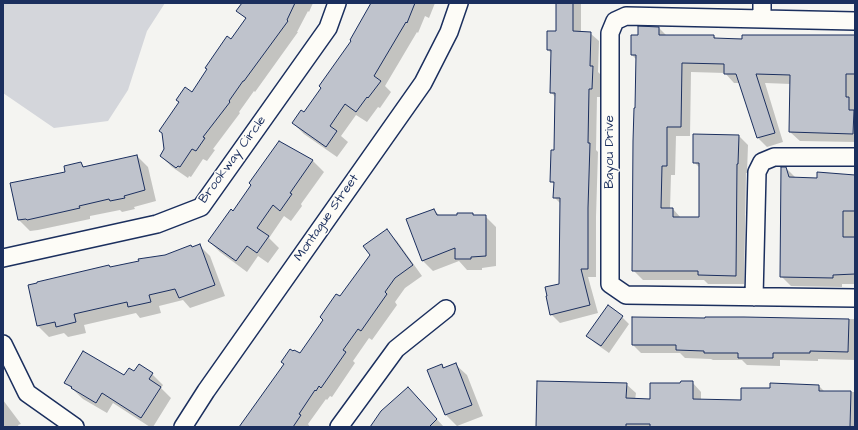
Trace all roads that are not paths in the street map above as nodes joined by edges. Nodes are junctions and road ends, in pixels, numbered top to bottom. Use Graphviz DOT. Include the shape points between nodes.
graph roads {
  1 [pos="338,3"];
  2 [pos="459,3"];
  3 [pos="762,11"];
  4 [pos="855,22"];
  5 [pos="855,157"];
  6 [pos="3,258"];
  7 [pos="754,297"];
  8 [pos="855,298"];
  9 [pos="446,309"];
  10 [pos="3,344"];
  11 [pos="75,427"];
  12 [pos="183,427"];
  13 [pos="339,427"];
  1 -- 6 [label="street, Brookway Circle" via="328,28 201,207 157,224"];
  2 -- 12 [label="street, Montague Street" via="449,32 423,83"];
  3 -- 4 [label="street, Bayou Drive"];
  3 -- 7 [label="street, Bayou Drive" via="626,16 615,21 610,33 610,284 626,296"];
  5 -- 7 [label="street" via="774,157 762,162 757,172"];
  7 -- 8 [label="street, Bayou Drive"];
  9 -- 13 [label="street" via="396,349"];
  10 -- 11 [label="street" via="27,393"];
}
